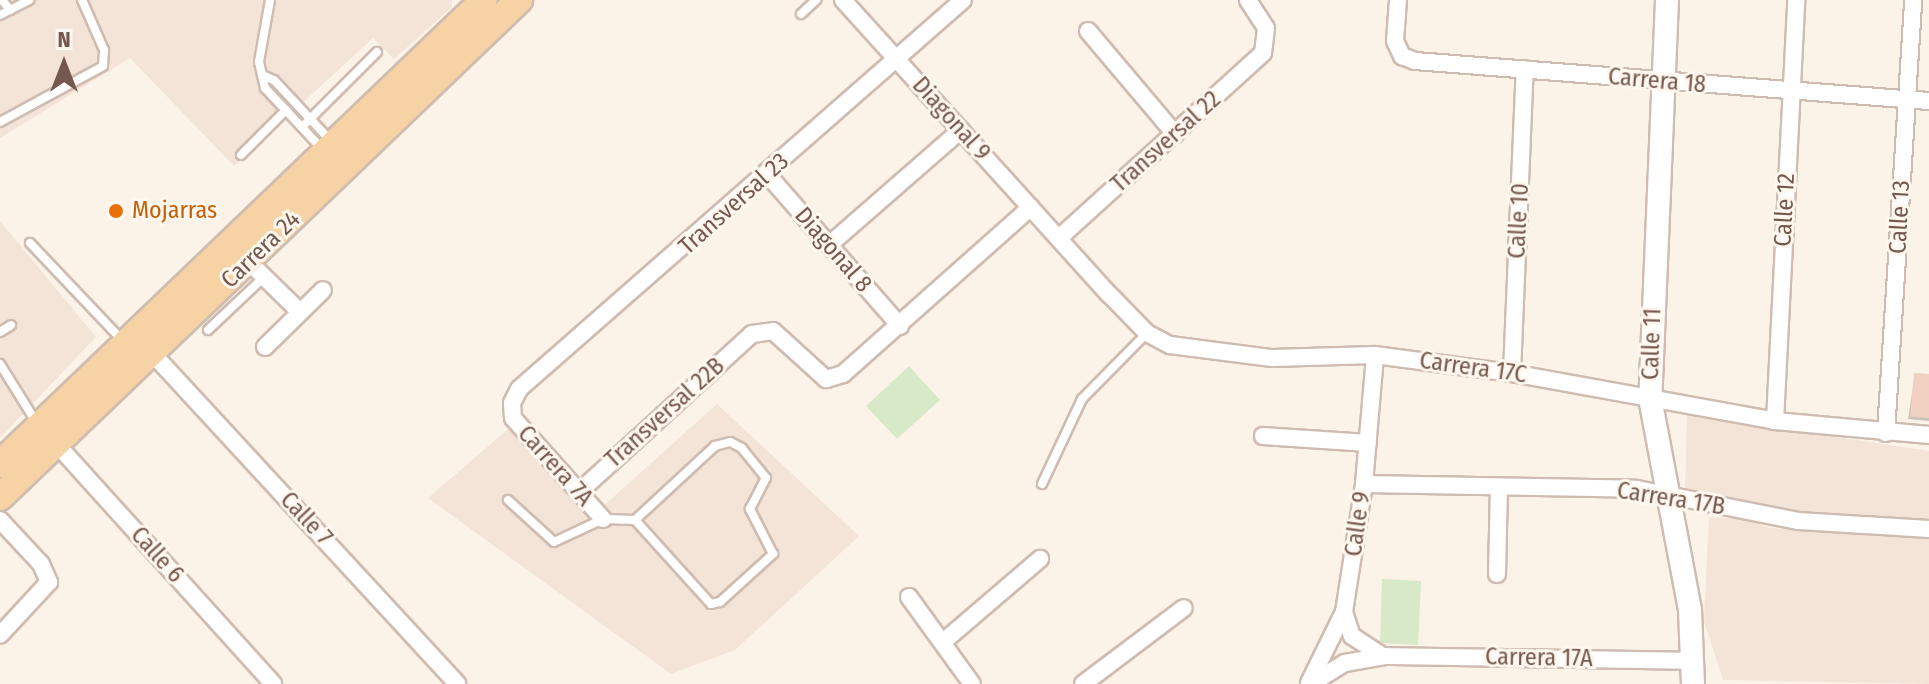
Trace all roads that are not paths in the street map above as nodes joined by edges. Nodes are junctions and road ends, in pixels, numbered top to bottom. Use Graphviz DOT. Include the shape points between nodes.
graph roads {
  1 [pos="2,0"];
  2 [pos="29,0"];
  3 [pos="82,0"];
  4 [pos="270,0"];
  5 [pos="484,0"];
  6 [pos="519,0"];
  7 [pos="816,0"];
  8 [pos="843,0"];
  9 [pos="963,0"];
  10 [pos="1248,0"];
  11 [pos="1398,0"];
  12 [pos="1667,0"];
  13 [pos="1796,0"];
  14 [pos="1913,0"];
  15 [pos="10,10"];
  16 [pos="801,14"];
  17 [pos="0,15"];
  18 [pos="1088,31"];
  19 [pos="377,52"];
  20 [pos="899,61"];
  21 [pos="1525,69"];
  22 [pos="262,75"];
  23 [pos="1663,82"];
  24 [pos="1791,91"];
  25 [pos="1907,99"];
  26 [pos="1929,101"];
  27 [pos="286,110"];
  28 [pos="310,119"];
  29 [pos="0,122"];
  30 [pos="302,127"];
  31 [pos="961,130"];
  32 [pos="1175,134"];
  33 [pos="329,148"];
  34 [pos="241,155"];
  35 [pos="767,174"];
  36 [pos="1031,207"];
  37 [pos="1059,238"];
  38 [pos="30,243"];
  39 [pos="829,245"];
  40 [pos="256,269"];
  41 [pos="323,290"];
  42 [pos="300,312"];
  43 [pos="11,325"];
  44 [pos="900,326"];
  45 [pos="208,330"];
  46 [pos="0,332"];
  47 [pos="1147,333"];
  48 [pos="126,343"];
  49 [pos="265,347"];
  50 [pos="153,354"];
  51 [pos="1375,355"];
  52 [pos="0,364"];
  53 [pos="1512,373"];
  54 [pos="1650,398"];
  55 [pos="511,410"];
  56 [pos="1775,421"];
  57 [pos="1886,433"];
  58 [pos="48,435"];
  59 [pos="1929,435"];
  60 [pos="1263,436"];
  61 [pos="1368,443"];
  62 [pos="0,464"];
  63 [pos="1042,484"];
  64 [pos="1364,484"];
  65 [pos="1499,488"];
  66 [pos="579,492"];
  67 [pos="1669,495"];
  68 [pos="0,497"];
  69 [pos="508,500"];
  70 [pos="603,519"];
  71 [pos="0,520"];
  72 [pos="635,520"];
  73 [pos="1929,529"];
  74 [pos="1040,559"];
  75 [pos="1497,574"];
  76 [pos="909,597"];
  77 [pos="1184,608"];
  78 [pos="1344,612"];
  79 [pos="0,635"];
  80 [pos="943,642"];
  81 [pos="1384,656"];
  82 [pos="1694,661"];
  83 [pos="273,684"];
  84 [pos="458,684"];
  85 [pos="972,684"];
  86 [pos="1083,684"];
  87 [pos="1310,684"];
  88 [pos="1693,684"];
  1 -- 15 [label="lane"];
  2 -- 15 [label="lane"];
  3 -- 29 [label="lane" via="104,50 103,66"];
  4 -- 22 [label="lane" via="259,62"];
  5 -- 33 [label="main road, Carrera 24"];
  6 -- 40 [label="main road, Carrera 24"];
  7 -- 16 [label="lane"];
  8 -- 20 [label="street, Diagonal 9"];
  9 -- 20 [label="street, Transversal 23"];
  10 -- 32 [label="street, Transversal 22" via="1260,13 1266,41 1253,65"];
  11 -- 21 [label="street, Carrera 18" via="1395,41 1402,56"];
  12 -- 23 [label="street, Calle 11"];
  13 -- 24 [label="street, Calle 12"];
  14 -- 25 [label="street, Calle 13"];
  15 -- 17 [label="lane"];
  18 -- 32 [label="street"];
  19 -- 28 [label="lane"];
  20 -- 31 [label="street, Diagonal 9"];
  20 -- 35 [label="street, Transversal 23"];
  21 -- 23 [label="street, Carrera 18"];
  21 -- 53 [label="street, Calle 10"];
  22 -- 27 [label="lane" via="265,88"];
  22 -- 28 [label="lane" via="274,80"];
  23 -- 24 [label="street, Carrera 18"];
  23 -- 54 [label="street, Calle 11"];
  24 -- 25 [label="street, Carrera 18"];
  24 -- 56 [label="street, Calle 12"];
  25 -- 26 [label="street, Carrera 18"];
  25 -- 57 [label="street, Calle 13"];
  27 -- 30 [label="lane"];
  27 -- 34 [label="lane"];
  28 -- 30 [label="lane"];
  28 -- 33 [label="lane"];
  30 -- 33 [label="lane"];
  31 -- 36 [label="street, Diagonal 9"];
  31 -- 39 [label="street"];
  32 -- 37 [label="street, Transversal 22"];
  33 -- 48 [label="main road, Carrera 24"];
  35 -- 39 [label="street, Diagonal 8"];
  35 -- 55 [label="street, Transversal 23" via="519,389"];
  36 -- 37 [label="street, Diagonal 9"];
  36 -- 44 [label="street"];
  37 -- 47 [label="street, Carrera 17C"];
  38 -- 48 [label="lane"];
  39 -- 44 [label="street, Diagonal 8"];
  40 -- 42 [label="street"];
  40 -- 45 [label="lane"];
  40 -- 50 [label="main road, Carrera 24"];
  41 -- 42 [label="street"];
  42 -- 49 [label="street"];
  43 -- 46 [label="lane"];
  44 -- 66 [label="street, Transversal 22B" via="843,374 826,379 811,371 773,331 752,334"];
  47 -- 51 [label="street, Carrera 17C" via="1200,353 1272,358"];
  47 -- 63 [label="lane" via="1082,399"];
  48 -- 58 [label="main road, Carrera 24"];
  50 -- 58 [label="main road, Carrera 24"];
  50 -- 84 [label="street, Calle 7"];
  51 -- 53 [label="street, Carrera 17C"];
  51 -- 61 [label="street, Calle 9"];
  52 -- 58 [label="lane"];
  53 -- 54 [label="street, Carrera 17C"];
  54 -- 56 [label="street, Carrera 17C"];
  54 -- 67 [label="street, Calle 11"];
  55 -- 66 [label="street, Carrera 7A" via="519,428"];
  56 -- 57 [label="street, Carrera 17C"];
  57 -- 59 [label="street, Carrera 17C"];
  58 -- 62 [label="main road, Carrera 24"];
  58 -- 68 [label="main road, Carrera 24"];
  58 -- 83 [label="street, Calle 6"];
  60 -- 61 [label="street"];
  61 -- 64 [label="street, Calle 9"];
  64 -- 65 [label="street, Carrera 17B"];
  64 -- 78 [label="street, Calle 9"];
  65 -- 67 [label="street, Carrera 17B" via="1637,489"];
  65 -- 75 [label="street"];
  66 -- 70 [label="street, Carrera 7A"];
  67 -- 73 [label="street, Carrera 17B" via="1799,521"];
  67 -- 82 [label="street, Calle 11"];
  69 -- 70 [label="lane" via="554,542"];
  70 -- 72 [label="lane"];
  71 -- 79 [label="street" via="41,564 49,582"];
  72 -- 72 [label="lane" via="715,446 730,442 765,475 766,486 751,514 773,554 720,602 711,604"];
  74 -- 80 [label="street"];
  76 -- 80 [label="street"];
  77 -- 86 [label="street"];
  78 -- 81 [label="street" via="1352,636"];
  78 -- 87 [label="street, Calle 9"];
  80 -- 85 [label="street"];
  81 -- 82 [label="street, Carrera 17A"];
  81 -- 87 [label="street, Carrera 17A" via="1345,663"];
  82 -- 88 [label="street, Calle 11"];
}
